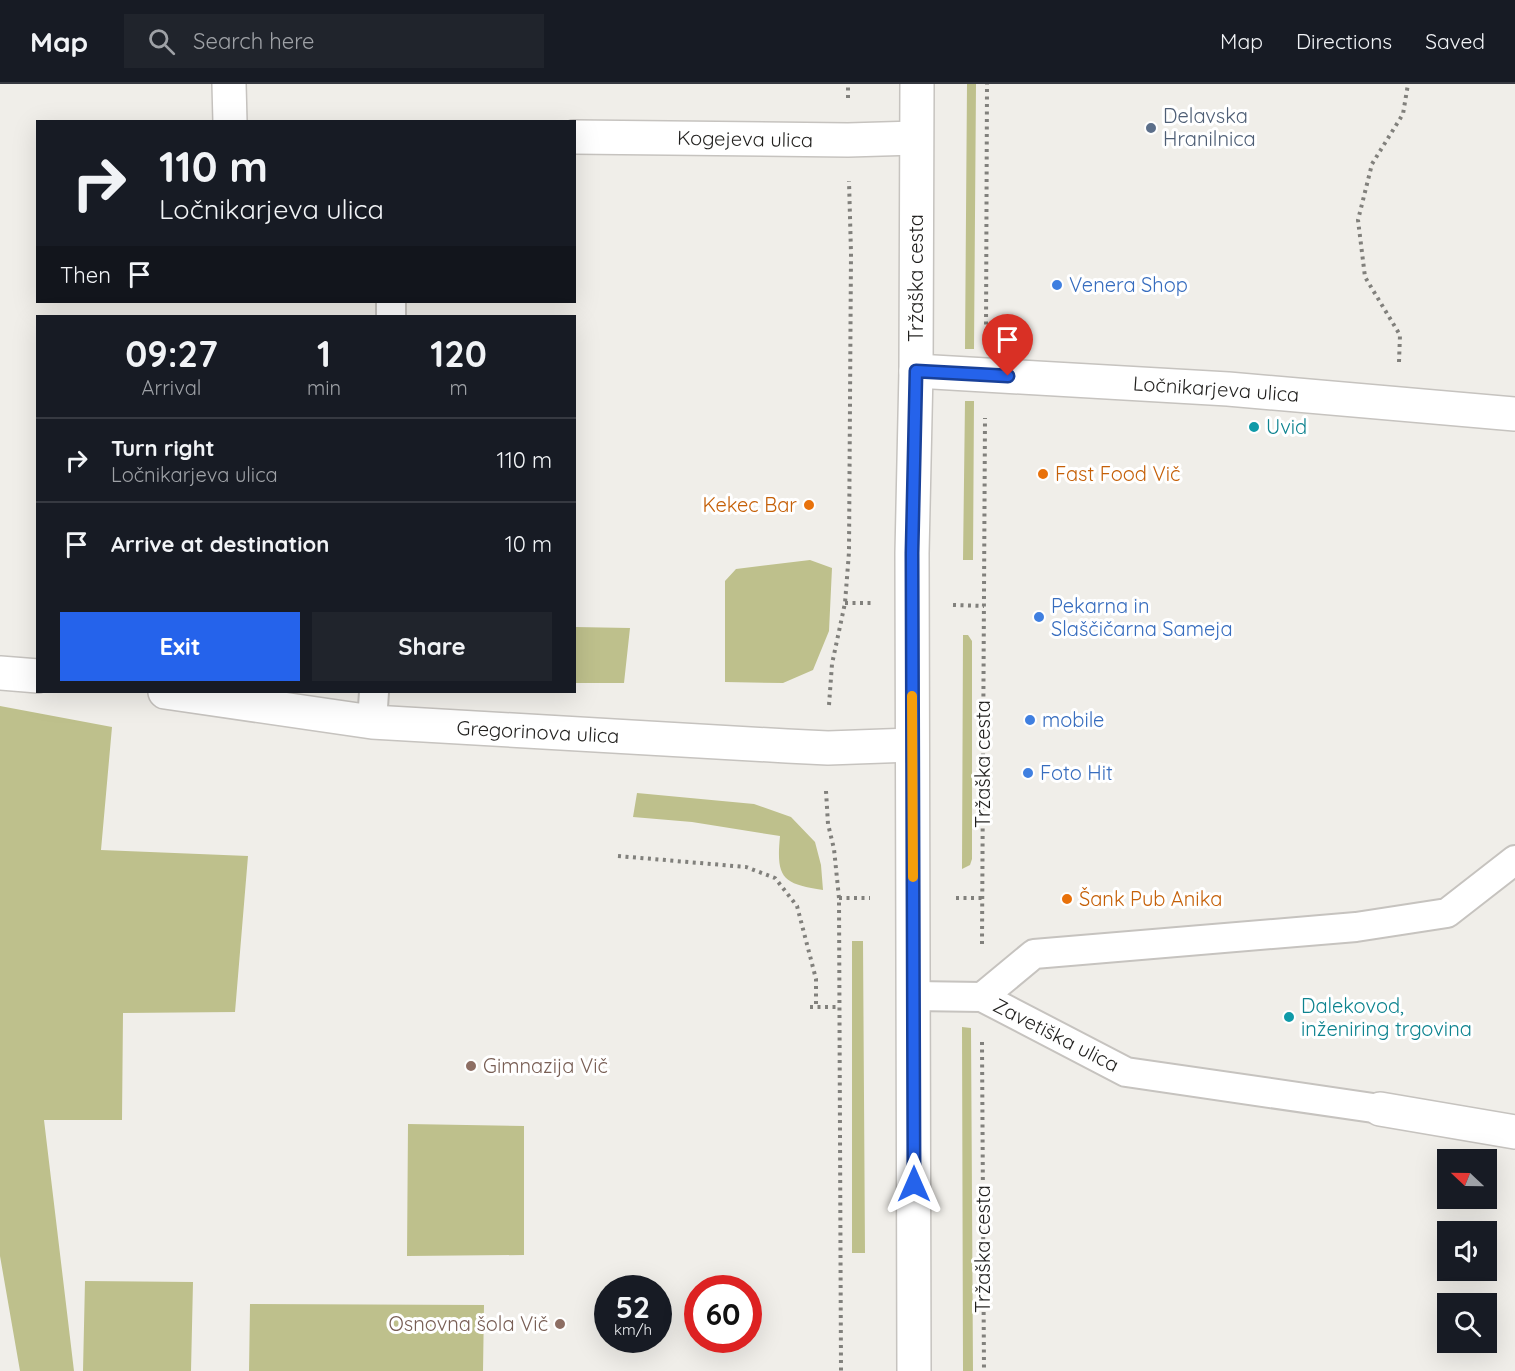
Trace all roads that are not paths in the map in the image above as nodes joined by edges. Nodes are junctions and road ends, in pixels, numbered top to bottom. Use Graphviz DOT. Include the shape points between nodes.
graph roads {
  1 [pos="230,84"];
  2 [pos="916,84"];
  3 [pos="230,120"];
  4 [pos="576,137"];
  5 [pos="916,138"];
  6 [pos="916,371"];
  7 [pos="1515,414"];
  8 [pos="0,673"];
  9 [pos="36,676"];
  10 [pos="179,693"];
  11 [pos="373,707"];
  12 [pos="912,745"];
  13 [pos="1515,860"];
  14 [pos="914,996"];
  15 [pos="982,997"];
  16 [pos="1380,1109"];
  17 [pos="1515,1132"];
  18 [pos="914,1371"];
  1 -- 3 [label="street"];
  2 -- 5 [label="street, Tržaška cesta"];
  4 -- 5 [label="street, Kogejeva ulica"];
  5 -- 6 [label="street, Tržaška cesta"];
  6 -- 7 [label="street, Ločnikarjeva ulica" via="1228,389"];
  6 -- 12 [label="street, Tržaška cesta"];
  8 -- 9 [label="street"];
  10 -- 11 [label="street, Gregorinova ulica"];
  11 -- 12 [label="street, Gregorinova ulica" via="808,747"];
  12 -- 14 [label="street, Tržaška cesta"];
  13 -- 15 [label="lane, Zavetiška ulica" via="1447,913 1356,927 1034,954"];
  14 -- 15 [label="lane"];
  14 -- 18 [label="street, Tržaška cesta"];
  15 -- 16 [label="lane, Zavetiška ulica" via="1126,1072"];
  16 -- 17 [label="street, Zavetiška ulica"];
}
